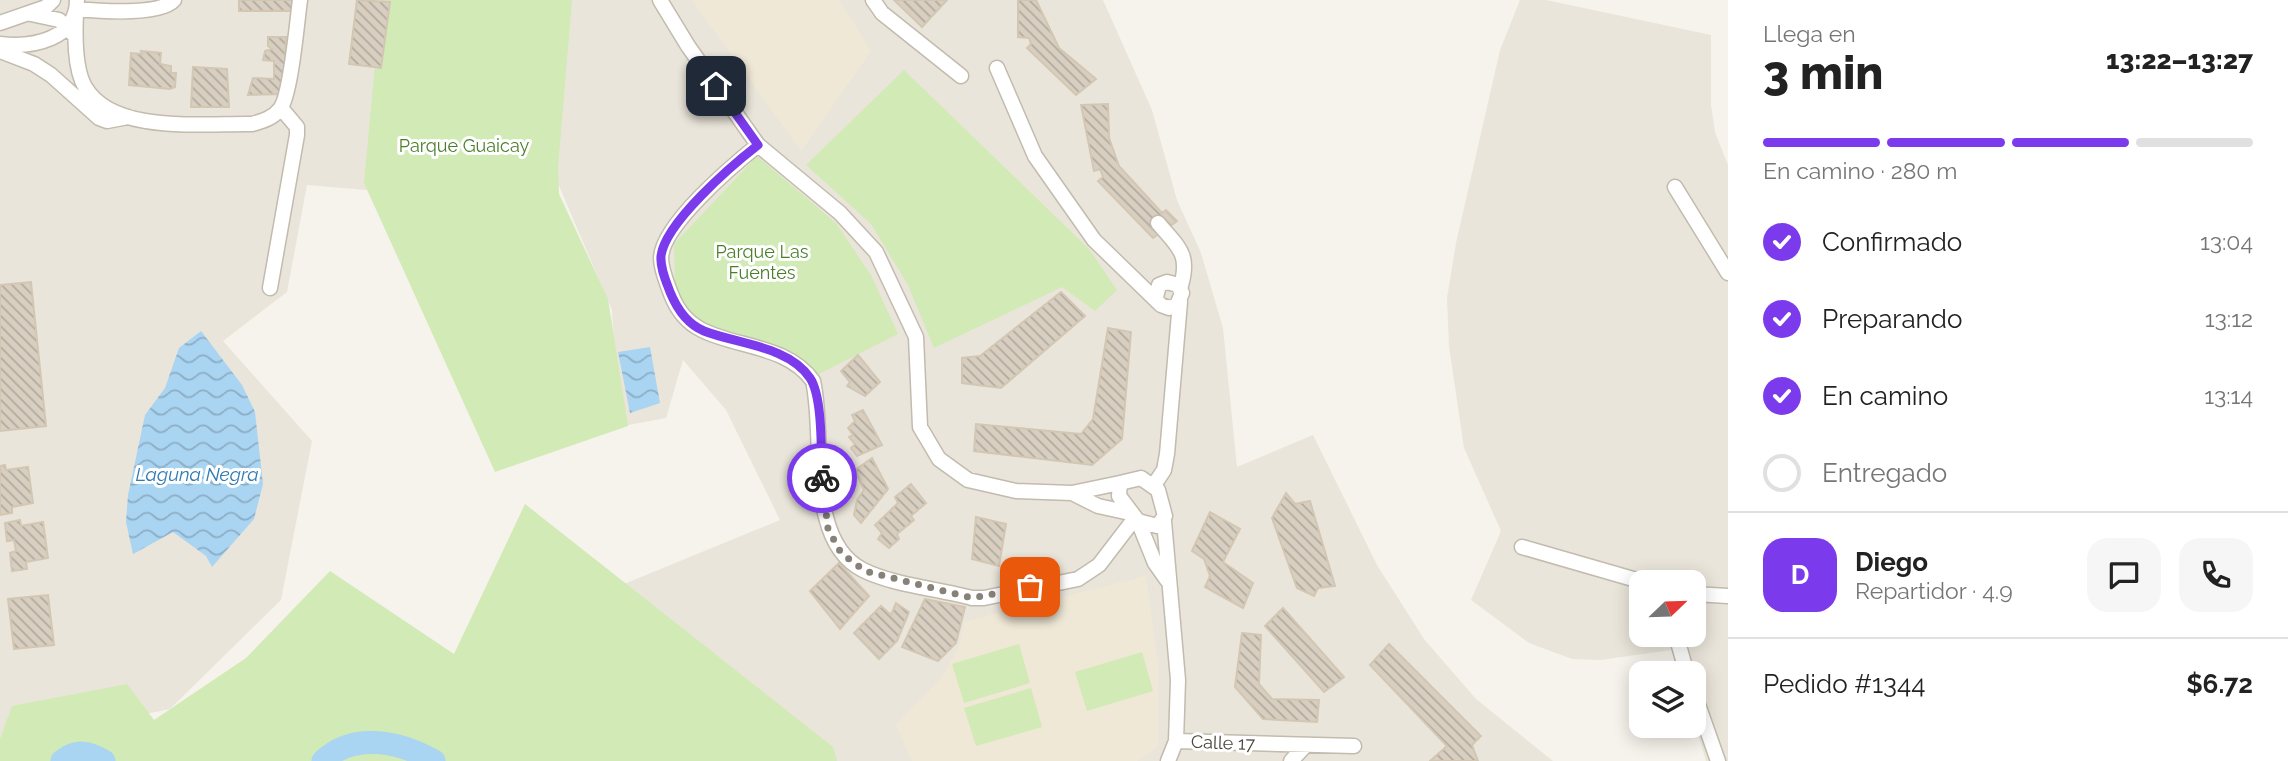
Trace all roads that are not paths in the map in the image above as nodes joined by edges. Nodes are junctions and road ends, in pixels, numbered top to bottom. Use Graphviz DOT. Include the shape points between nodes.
graph roads {
  1 [pos="53,0"];
  2 [pos="174,0"];
  3 [pos="300,0"];
  4 [pos="660,0"];
  5 [pos="873,0"];
  6 [pos="77,7"];
  7 [pos="30,14"];
  8 [pos="0,23"];
  9 [pos="73,34"];
  10 [pos="0,44"];
  11 [pos="0,51"];
  12 [pos="997,68"];
  13 [pos="961,76"];
  14 [pos="281,108"];
  15 [pos="128,117"];
  16 [pos="758,145"];
  17 [pos="1675,187"];
  18 [pos="1158,223"];
  19 [pos="1178,247"];
  20 [pos="1728,273"];
  21 [pos="1167,282"];
  22 [pos="270,288"];
  23 [pos="1180,295"];
  24 [pos="1158,301"];
  25 [pos="1176,342"];
  26 [pos="1120,483"];
  27 [pos="1154,485"];
  28 [pos="1072,493"];
  29 [pos="1134,518"];
  30 [pos="1164,521"];
  31 [pos="1522,547"];
  32 [pos="1629,578"];
  33 [pos="1167,580"];
  34 [pos="1706,595"];
  35 [pos="1728,596"];
  36 [pos="1706,727"];
  37 [pos="1176,741"];
  38 [pos="1306,745"];
  39 [pos="1354,746"];
  40 [pos="1168,761"];
  41 [pos="1291,761"];
  42 [pos="1718,761"];
  1 -- 7 [label="street"];
  2 -- 6 [label="street" via="165,7 145,10"];
  3 -- 14 [label="street"];
  4 -- 16 [label="street"];
  5 -- 13 [label="street"];
  6 -- 9 [label="street"];
  7 -- 8 [label="street"];
  7 -- 9 [label="street" via="51,17"];
  9 -- 10 [label="street"];
  9 -- 15 [label="street" via="86,89 98,103"];
  11 -- 15 [label="street" via="51,75 99,118"];
  12 -- 24 [label="street" via="1035,156 1094,240"];
  14 -- 15 [label="street" via="252,124 142,123"];
  14 -- 22 [label="street" via="297,127 297,135"];
  16 -- 28 [label="street" via="841,212 883,264 916,337 920,428 939,459 968,480 994,487"];
  16 -- 29 [label="street" via="667,236 661,257 664,274 685,318 714,335 773,352 813,381 825,515 841,553 865,571 984,598 1078,579 1099,565"];
  17 -- 20 [label="street"];
  18 -- 19 [label="street"];
  19 -- 21 [label="street" via="1178,264"];
  19 -- 23 [label="street" via="1186,262"];
  21 -- 23 [label="street"];
  21 -- 24 [label="street" via="1160,285"];
  23 -- 24 [label="street" via="1173,307"];
  23 -- 25 [label="street"];
  24 -- 25 [label="street"];
  25 -- 27 [label="street" via="1167,454"];
  26 -- 27 [label="street" via="1140,478"];
  26 -- 28 [label="street"];
  26 -- 29 [label="street" via="1119,496"];
  27 -- 30 [label="street" via="1162,497"];
  28 -- 29 [label="street"];
  29 -- 30 [label="street" via="1157,526"];
  29 -- 33 [label="street"];
  30 -- 33 [label="street"];
  31 -- 32 [label="street"];
  33 -- 37 [label="street" via="1178,680"];
  34 -- 35 [label="street"];
  36 -- 42 [label="street"];
  37 -- 38 [label="street, Calle 17"];
  37 -- 40 [label="street"];
  38 -- 39 [label="street, Calle 17"];
  38 -- 41 [label="street"];
}
